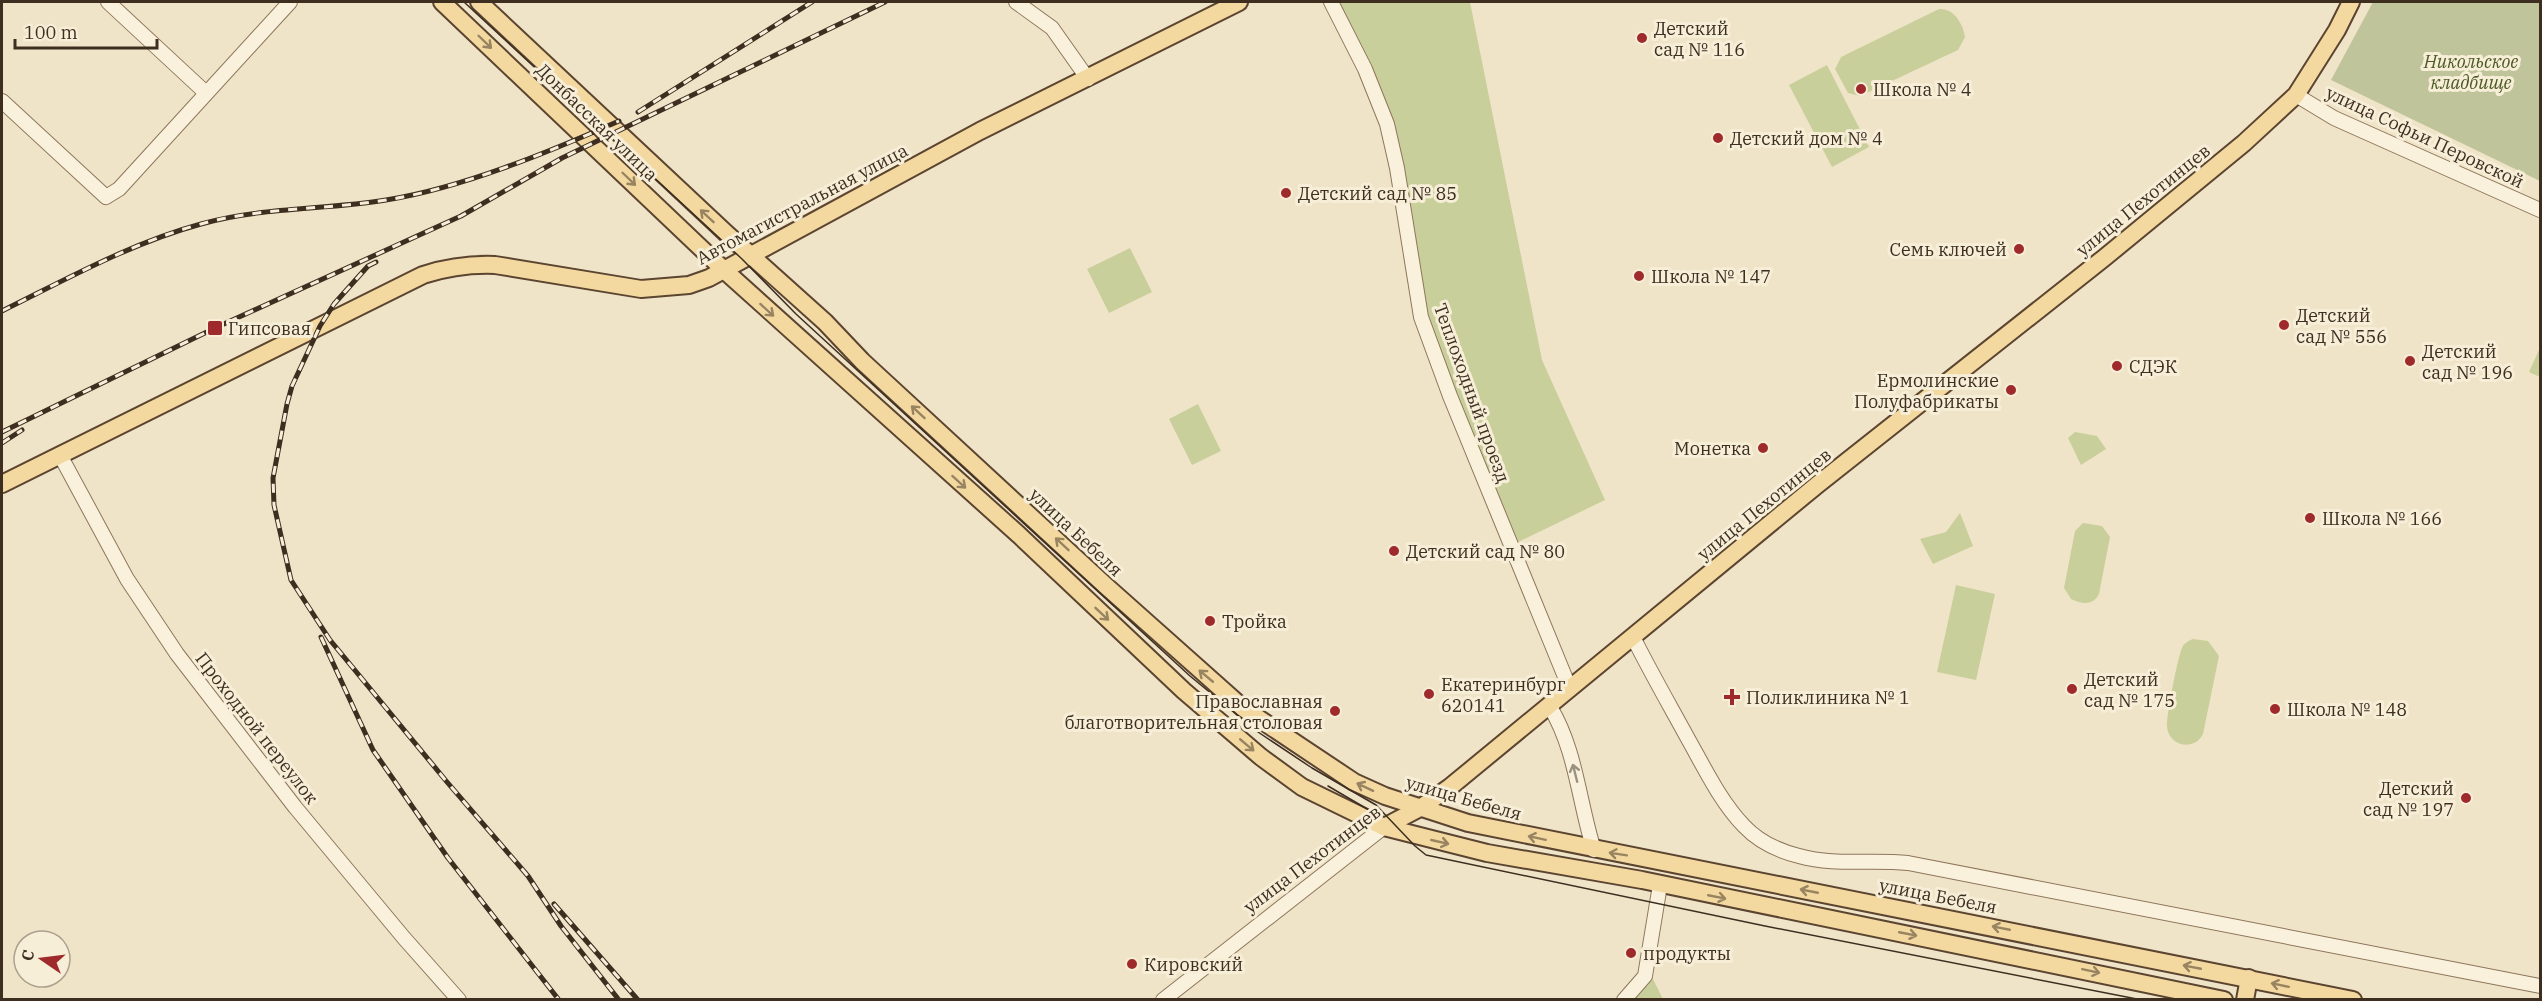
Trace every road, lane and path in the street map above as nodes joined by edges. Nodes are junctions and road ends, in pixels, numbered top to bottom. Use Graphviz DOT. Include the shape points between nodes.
graph roads {
  1 [pos="108,2"];
  2 [pos="291,2"];
  3 [pos="442,2"];
  4 [pos="479,2"];
  5 [pos="1016,2"];
  6 [pos="1239,2"];
  7 [pos="1331,2"];
  8 [pos="2351,2"];
  9 [pos="1088,79"];
  10 [pos="206,93"];
  11 [pos="2296,95"];
  12 [pos="2,101"];
  13 [pos="2541,210"];
  14 [pos="751,254"];
  15 [pos="724,270"];
  16 [pos="60,455"];
  17 [pos="2,484"];
  18 [pos="1633,637"];
  19 [pos="1570,689"];
  20 [pos="1550,706"];
  21 [pos="1420,808"];
  22 [pos="1384,827"];
  23 [pos="1594,850"];
  24 [pos="1660,885"];
  25 [pos="2249,978"];
  26 [pos="2541,986"];
  27 [pos="459,999"];
  28 [pos="1163,999"];
  29 [pos="1624,999"];
  30 [pos="2224,999"];
  31 [pos="2245,999"];
  32 [pos="2353,999"];
  1 -- 10 [label="street"];
  2 -- 10 [label="street"];
  3 -- 15 [label="main road, Донбасская улица, one-way"];
  14 -- 4 [label="main road, Донбасская улица, one-way"];
  5 -- 9 [label="street" via="1052,28"];
  6 -- 9 [label="main road, Автомагистральная улица"];
  7 -- 19 [label="street, Теплоходный проезд" via="1387,124 1421,317"];
  8 -- 11 [label="main road, улица Пехотинцев"];
  9 -- 14 [label="main road, Автомагистральная улица" via="980,131"];
  10 -- 12 [label="street" via="119,189 106,197"];
  11 -- 13 [label="street, улица Софьи Перовской" via="2334,118"];
  11 -- 18 [label="main road, улица Пехотинцев" via="2178,198 1823,480"];
  14 -- 15 [label="main road, Автомагистральная улица"];
  21 -- 14 [label="main road, улица Бебеля, one-way" via="1354,782 1235,701 1106,586"];
  15 -- 16 [label="main road, Автомагистральная улица" via="689,285 655,289 495,265 447,268 423,275"];
  15 -- 22 [label="main road, one-way" via="1261,757 1302,787"];
  16 -- 17 [label="main road, Автомагистральная улица"];
  16 -- 27 [label="street, Проходной переулок" via="128,579 177,654 295,807"];
  18 -- 19 [label="main road, улица Пехотинцев"];
  18 -- 26 [label="street" via="1730,810 1766,844 1799,857 1848,864 1880,860 1908,863"];
  19 -- 20 [label="main road, улица Пехотинцев"];
  20 -- 21 [label="main road, улица Пехотинцев"];
  23 -- 20 [label="street, one-way" via="1568,747"];
  21 -- 22 [label="main road, улица Пехотинцев"];
  23 -- 21 [label="main road, улица Бебеля, one-way" via="1468,823"];
  22 -- 24 [label="main road, one-way" via="1487,853"];
  22 -- 28 [label="street, улица Пехотинцев"];
  25 -- 23 [label="main road, улица Бебеля, one-way"];
  24 -- 29 [label="street" via="1645,976"];
  24 -- 30 [label="main road, one-way"];
  25 -- 31 [label="main road"];
  32 -- 25 [label="main road, улица Бебеля, one-way"];
}
